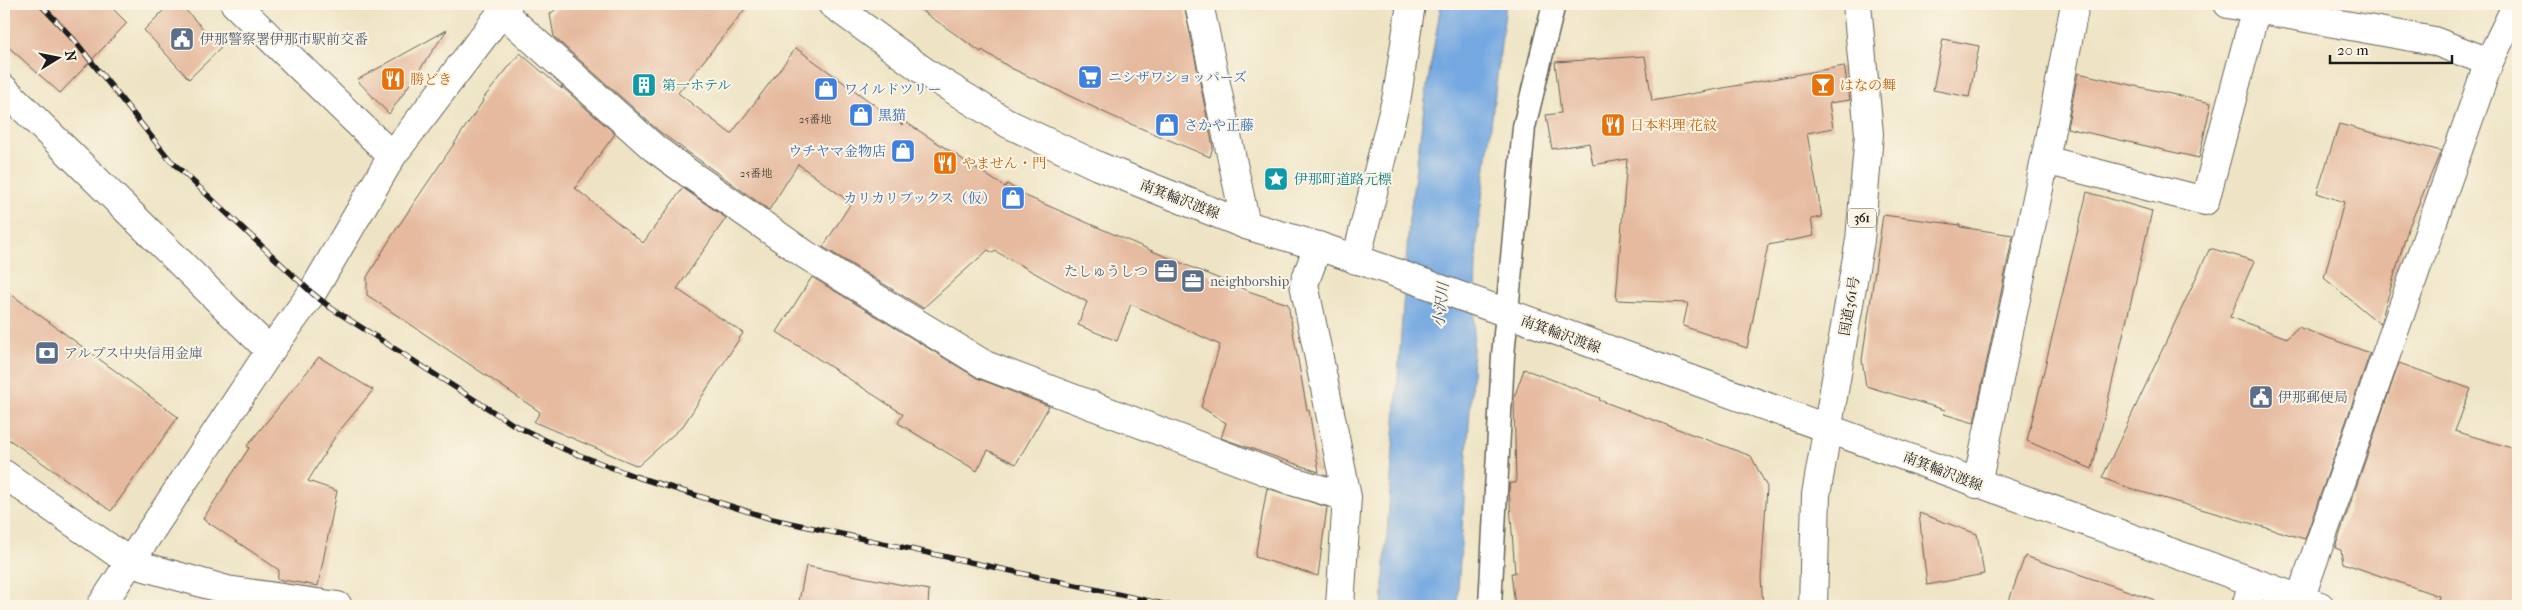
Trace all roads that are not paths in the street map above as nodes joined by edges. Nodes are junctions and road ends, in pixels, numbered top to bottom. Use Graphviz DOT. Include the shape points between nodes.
graph roads {
  1 [pos="235,4"];
  2 [pos="832,4"];
  3 [pos="1200,4"];
  4 [pos="1411,4"];
  5 [pos="1554,4"];
  6 [pos="1857,4"];
  7 [pos="2075,4"];
  8 [pos="2228,4"];
  9 [pos="2517,4"];
  10 [pos="2256,6"];
  11 [pos="504,7"];
  12 [pos="2489,62"];
  13 [pos="4,89"];
  14 [pos="392,156"];
  15 [pos="2045,160"];
  16 [pos="1246,225"];
  17 [pos="1318,246"];
  18 [pos="1356,260"];
  19 [pos="1498,311"];
  20 [pos="270,351"];
  21 [pos="1828,430"];
  22 [pos="4,474"];
  23 [pos="1978,484"];
  24 [pos="1347,497"];
  25 [pos="131,563"];
  26 [pos="2249,594"];
  27 [pos="2310,603"];
  28 [pos="101,606"];
  29 [pos="338,606"];
  30 [pos="1340,606"];
  31 [pos="1490,606"];
  32 [pos="1813,606"];
  1 -- 14 [label="main road"];
  2 -- 16 [label="main road, 南箕輪沢渡線" via="928,74 1009,124 1098,166"];
  3 -- 16 [label="main road"];
  4 -- 18 [label="main road" via="1397,96"];
  5 -- 19 [label="lane" via="1524,127"];
  6 -- 21 [label="main road, 国道361号 / 361" via="1869,134 1860,240"];
  7 -- 15 [label="main road"];
  8 -- 10 [label="main road"];
  9 -- 12 [label="main road"];
  10 -- 12 [label="main road" via="2434,41"];
  10 -- 15 [label="main road" via="2205,200"];
  11 -- 14 [label="main road"];
  11 -- 24 [label="main road" via="522,32 654,148 806,254 986,365 1292,481"];
  12 -- 27 [label="main road"];
  13 -- 20 [label="main road"];
  14 -- 20 [label="main road" via="312,293"];
  15 -- 23 [label="main road"];
  16 -- 17 [label="main road, 南箕輪沢渡線"];
  17 -- 18 [label="main road, 南箕輪沢渡線"];
  17 -- 24 [label="main road" via="1304,284"];
  18 -- 19 [label="main road, 南箕輪沢渡線"];
  19 -- 21 [label="main road, 南箕輪沢渡線"];
  19 -- 31 [label="lane"];
  20 -- 25 [label="main road"];
  21 -- 23 [label="main road, 南箕輪沢渡線"];
  21 -- 32 [label="main road, 国道361号 / 361" via="1816,495"];
  22 -- 25 [label="main road"];
  23 -- 26 [label="main road, 南箕輪沢渡線"];
  24 -- 30 [label="main road"];
  25 -- 28 [label="main road"];
  25 -- 29 [label="main road" via="227,590"];
  26 -- 27 [label="main road, 南箕輪沢渡線"];
}
